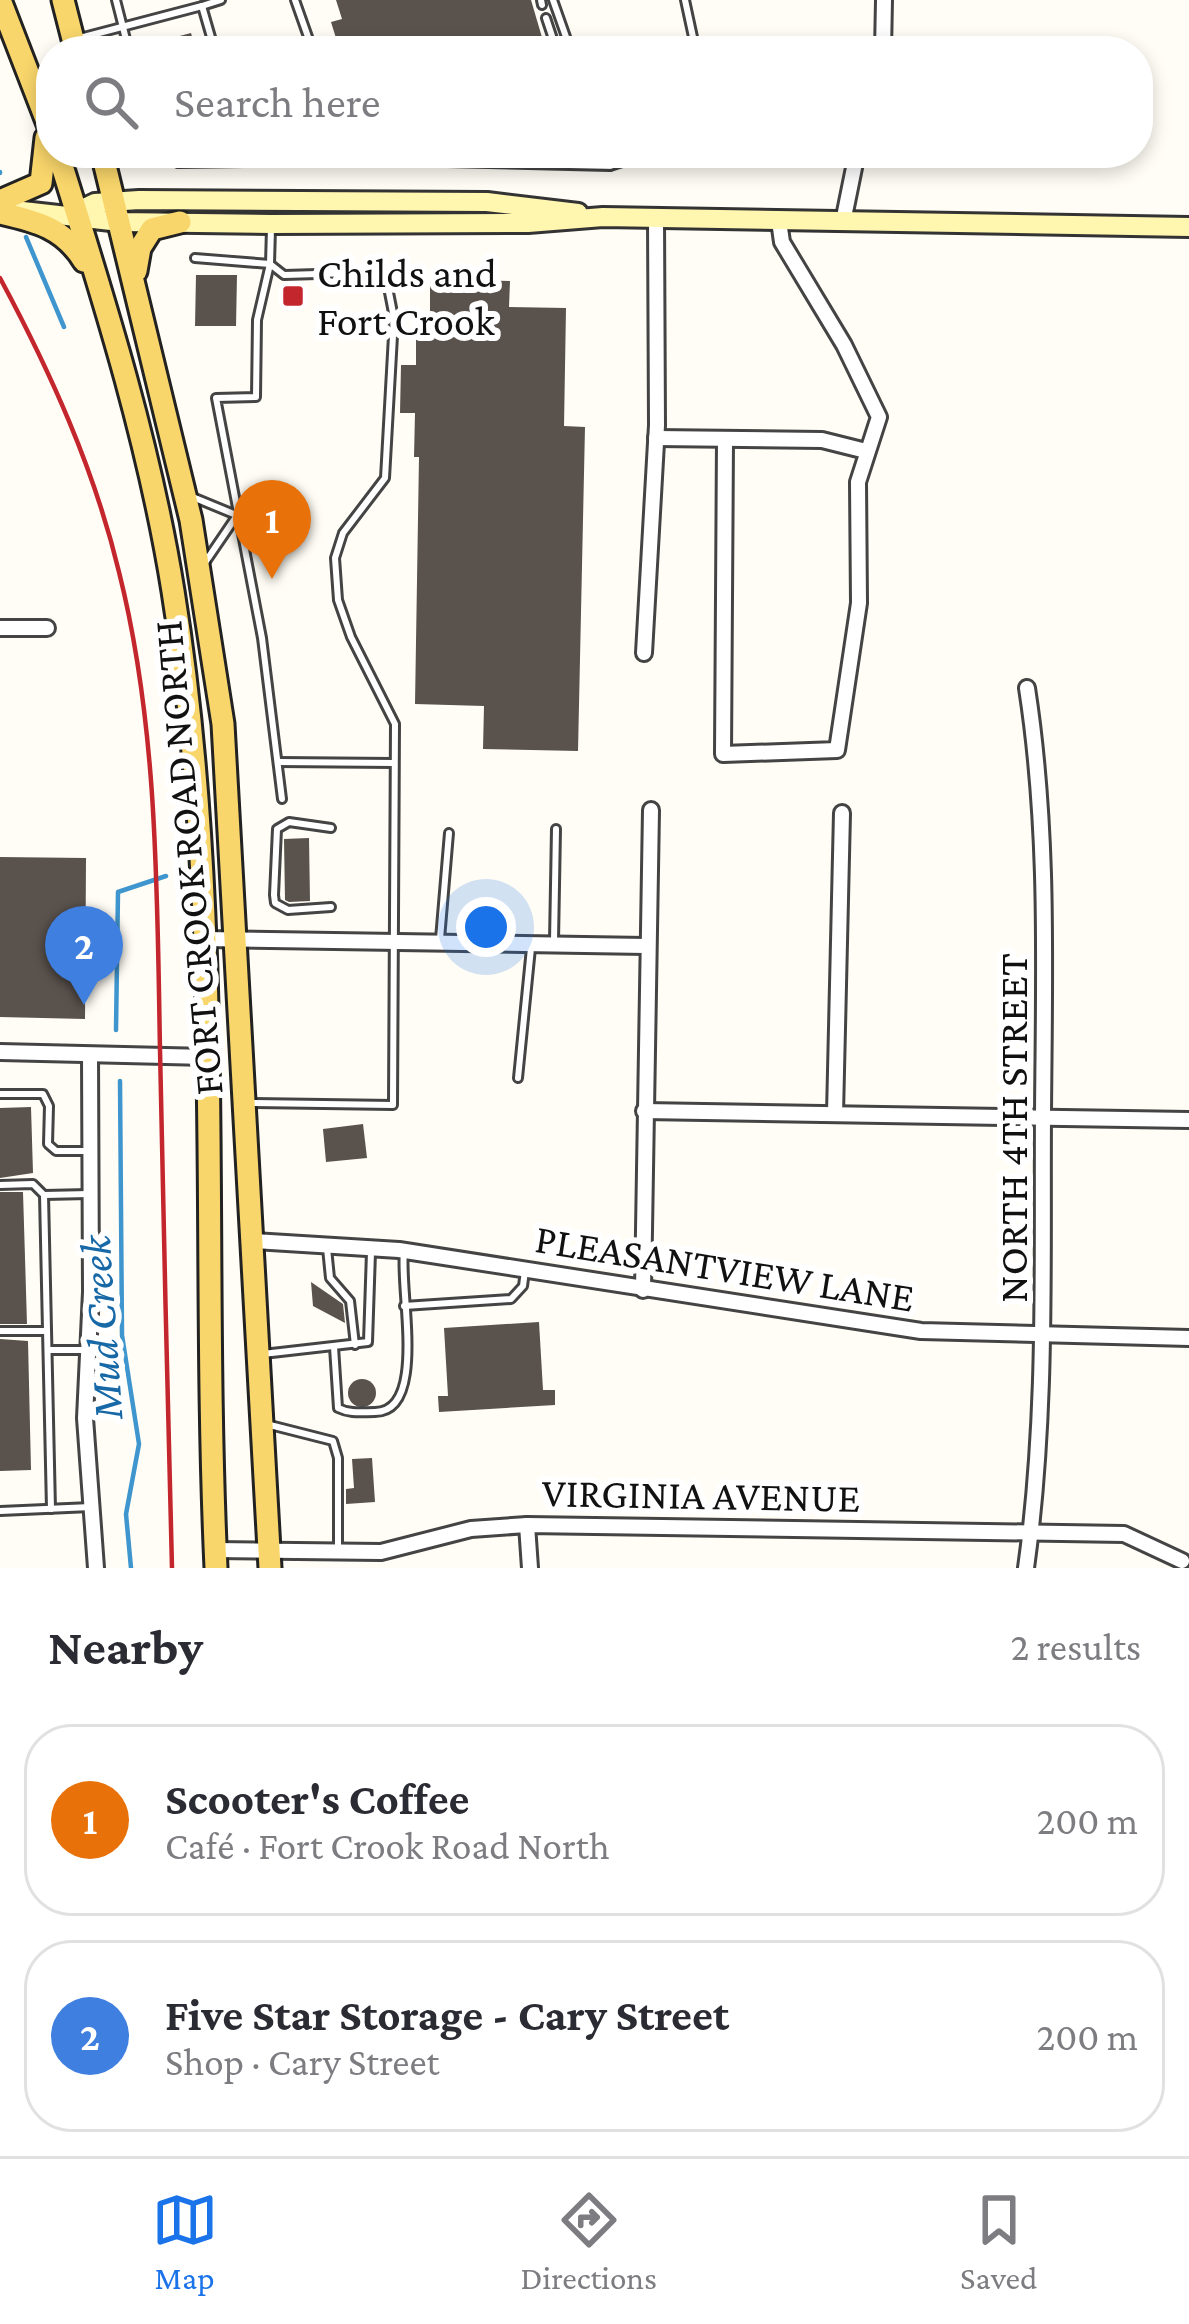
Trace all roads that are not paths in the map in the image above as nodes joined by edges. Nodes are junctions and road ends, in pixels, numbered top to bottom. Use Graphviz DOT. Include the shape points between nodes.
graph roads {
  1 [pos="0,0"];
  2 [pos="63,0"];
  3 [pos="116,0"];
  4 [pos="220,0"];
  5 [pos="295,0"];
  6 [pos="553,0"];
  7 [pos="685,0"];
  8 [pos="884,0"];
  9 [pos="202,6"];
  10 [pos="546,18"];
  11 [pos="123,28"];
  12 [pos="72,36"];
  13 [pos="101,36"];
  14 [pos="125,36"];
  15 [pos="211,36"];
  16 [pos="308,36"];
  17 [pos="552,36"];
  18 [pos="566,36"];
  19 [pos="693,36"];
  20 [pos="883,36"];
  21 [pos="36,93"];
  22 [pos="44,168"];
  23 [pos="63,168"];
  24 [pos="106,168"];
  25 [pos="853,168"];
  26 [pos="0,208"];
  27 [pos="118,211"];
  28 [pos="76,212"];
  29 [pos="603,218"];
  30 [pos="656,218"];
  31 [pos="778,221"];
  32 [pos="180,222"];
  33 [pos="843,222"];
  34 [pos="271,224"];
  35 [pos="1189,227"];
  36 [pos="195,258"];
  37 [pos="270,264"];
  38 [pos="134,277"];
  39 [pos="98,286"];
  40 [pos="656,437"];
  41 [pos="725,441"];
  42 [pos="866,451"];
  43 [pos="184,487"];
  44 [pos="239,517"];
  45 [pos="201,570"];
  46 [pos="0,628"];
  47 [pos="46,628"];
  48 [pos="644,653"];
  49 [pos="1027,688"];
  50 [pos="278,762"];
  51 [pos="396,763"];
  52 [pos="282,799"];
  53 [pos="651,810"];
  54 [pos="842,813"];
  55 [pos="331,828"];
  56 [pos="556,829"];
  57 [pos="449,833"];
  58 [pos="331,907"];
  59 [pos="203,939"];
  60 [pos="237,940"];
  61 [pos="396,942"];
  62 [pos="440,943"];
  63 [pos="532,944"];
  64 [pos="554,945"];
  65 [pos="646,946"];
  66 [pos="0,1052"];
  67 [pos="90,1054"];
  68 [pos="207,1057"];
  69 [pos="518,1078"];
  70 [pos="0,1094"];
  71 [pos="246,1103"];
  72 [pos="644,1111"];
  73 [pos="836,1114"];
  74 [pos="1043,1118"];
  75 [pos="1189,1120"];
  76 [pos="88,1151"];
  77 [pos="0,1185"];
  78 [pos="89,1194"];
  79 [pos="44,1195"];
  80 [pos="253,1240"];
  81 [pos="326,1244"];
  82 [pos="371,1247"];
  83 [pos="404,1251"];
  84 [pos="526,1271"];
  85 [pos="643,1290"];
  86 [pos="404,1306"];
  87 [pos="0,1331"];
  88 [pos="46,1331"];
  89 [pos="1044,1331"];
  90 [pos="1189,1338"];
  91 [pos="356,1345"];
  92 [pos="334,1346"];
  93 [pos="48,1350"];
  94 [pos="87,1350"];
  95 [pos="259,1354"];
  96 [pos="262,1424"];
  97 [pos="91,1507"];
  98 [pos="51,1509"];
  99 [pos="0,1511"];
  100 [pos="527,1526"];
  101 [pos="1031,1530"];
  102 [pos="338,1552"];
  103 [pos="216,1559"];
  104 [pos="269,1559"];
  105 [pos="321,1560"];
  106 [pos="368,1560"];
  107 [pos="1186,1560"];
  108 [pos="96,1568"];
  109 [pos="530,1568"];
  110 [pos="1026,1568"];
  1 -- 21 [label="main road"];
  2 -- 12 [label="main road"];
  3 -- 11 [label="lane"];
  4 -- 9 [label="lane"];
  5 -- 16 [label="lane"];
  6 -- 18 [label="lane"];
  7 -- 19 [label="lane"];
  8 -- 20 [label="street"];
  9 -- 11 [label="lane"];
  9 -- 15 [label="lane"];
  10 -- 17 [label="lane"];
  11 -- 13 [label="lane"];
  11 -- 14 [label="lane"];
  22 -- 26 [label="main road" via="41,183"];
  23 -- 28 [label="main road"];
  24 -- 27 [label="main road, FORT CROOK ROAD NORTH"];
  25 -- 33 [label="street"];
  26 -- 28 [label="street"];
  26 -- 39 [label="main road" via="60,233"];
  27 -- 28 [label="street"];
  27 -- 29 [label="street" via="487,202"];
  27 -- 32 [label="street"];
  27 -- 38 [label="main road, FORT CROOK ROAD NORTH"];
  28 -- 39 [label="main road"];
  29 -- 30 [label="street"];
  29 -- 34 [label="street"];
  30 -- 31 [label="street"];
  30 -- 40 [label="street"];
  31 -- 33 [label="street"];
  31 -- 42 [label="street" via="878,417"];
  32 -- 34 [label="street"];
  32 -- 38 [label="main road" via="146,236"];
  33 -- 35 [label="street"];
  34 -- 37 [label="lane"];
  36 -- 37 [label="lane"];
  37 -- 44 [label="lane" via="257,320 256,397 216,398"];
  37 -- 51 [label="lane" via="284,275 385,272 394,318 386,478 343,532 335,558 338,600 395,724"];
  38 -- 43 [label="main road, FORT CROOK ROAD NORTH"];
  39 -- 59 [label="main road" via="151,469 173,593"];
  40 -- 41 [label="street"];
  40 -- 48 [label="street"];
  41 -- 42 [label="street" via="822,440"];
  41 -- 42 [label="street" via="723,754 838,750 859,603 858,482"];
  43 -- 44 [label="lane" via="200,503"];
  43 -- 45 [label="main road, FORT CROOK ROAD NORTH"];
  44 -- 45 [label="lane"];
  44 -- 50 [label="lane"];
  45 -- 60 [label="main road, FORT CROOK ROAD NORTH" via="225,748"];
  46 -- 47 [label="street"];
  49 -- 74 [label="street, NORTH 4TH STREET" via="1045,829"];
  50 -- 51 [label="lane"];
  50 -- 52 [label="lane"];
  51 -- 61 [label="lane"];
  53 -- 65 [label="street"];
  54 -- 73 [label="street"];
  55 -- 58 [label="lane" via="290,822 278,829 274,895 288,910"];
  56 -- 64 [label="lane"];
  57 -- 62 [label="lane"];
  59 -- 60 [label="street"];
  59 -- 68 [label="main road"];
  60 -- 61 [label="street"];
  60 -- 71 [label="main road, FORT CROOK ROAD NORTH"];
  61 -- 62 [label="street"];
  61 -- 71 [label="lane" via="393,1105"];
  62 -- 63 [label="street"];
  63 -- 64 [label="street"];
  63 -- 69 [label="lane"];
  64 -- 65 [label="street"];
  65 -- 72 [label="street"];
  66 -- 67 [label="street"];
  67 -- 68 [label="street"];
  67 -- 76 [label="street"];
  68 -- 103 [label="main road"];
  70 -- 76 [label="lane" via="43,1094 49,1144"];
  71 -- 80 [label="main road, FORT CROOK ROAD NORTH"];
  72 -- 73 [label="street"];
  72 -- 85 [label="street"];
  73 -- 74 [label="street"];
  74 -- 75 [label="street"];
  74 -- 89 [label="street, NORTH 4TH STREET"];
  76 -- 78 [label="street"];
  77 -- 79 [label="lane" via="33,1184"];
  78 -- 79 [label="lane"];
  78 -- 94 [label="street"];
  79 -- 88 [label="lane"];
  80 -- 81 [label="street, PLEASANTVIEW LANE"];
  80 -- 95 [label="main road, FORT CROOK ROAD NORTH"];
  81 -- 82 [label="street, PLEASANTVIEW LANE"];
  81 -- 91 [label="lane" via="330,1278 350,1301"];
  82 -- 83 [label="street, PLEASANTVIEW LANE"];
  82 -- 91 [label="lane" via="370,1338"];
  83 -- 84 [label="street, PLEASANTVIEW LANE"];
  83 -- 86 [label="lane"];
  84 -- 85 [label="street, PLEASANTVIEW LANE"];
  84 -- 86 [label="lane" via="511,1299"];
  85 -- 89 [label="street, PLEASANTVIEW LANE" via="921,1331"];
  86 -- 92 [label="lane" via="407,1362 395,1407 338,1408"];
  87 -- 88 [label="lane"];
  88 -- 93 [label="lane"];
  89 -- 90 [label="street, PLEASANTVIEW LANE"];
  89 -- 101 [label="street, NORTH 4TH STREET"];
  91 -- 92 [label="lane"];
  92 -- 95 [label="lane"];
  93 -- 94 [label="lane"];
  93 -- 98 [label="lane"];
  94 -- 97 [label="street"];
  95 -- 96 [label="main road, FORT CROOK ROAD NORTH"];
  96 -- 102 [label="lane" via="333,1441"];
  96 -- 104 [label="main road, FORT CROOK ROAD NORTH"];
  97 -- 98 [label="lane"];
  97 -- 108 [label="street"];
  98 -- 99 [label="lane"];
  100 -- 101 [label="street, VIRGINIA AVENUE"];
  100 -- 106 [label="street, VIRGINIA AVENUE" via="471,1529"];
  100 -- 109 [label="street"];
  101 -- 107 [label="street, VIRGINIA AVENUE" via="1124,1534"];
  101 -- 110 [label="street, NORTH 4TH STREET"];
  102 -- 105 [label="street, VIRGINIA AVENUE"];
  102 -- 106 [label="street, VIRGINIA AVENUE"];
  103 -- 104 [label="street, VIRGINIA AVENUE"];
  104 -- 105 [label="street, VIRGINIA AVENUE"];
}
